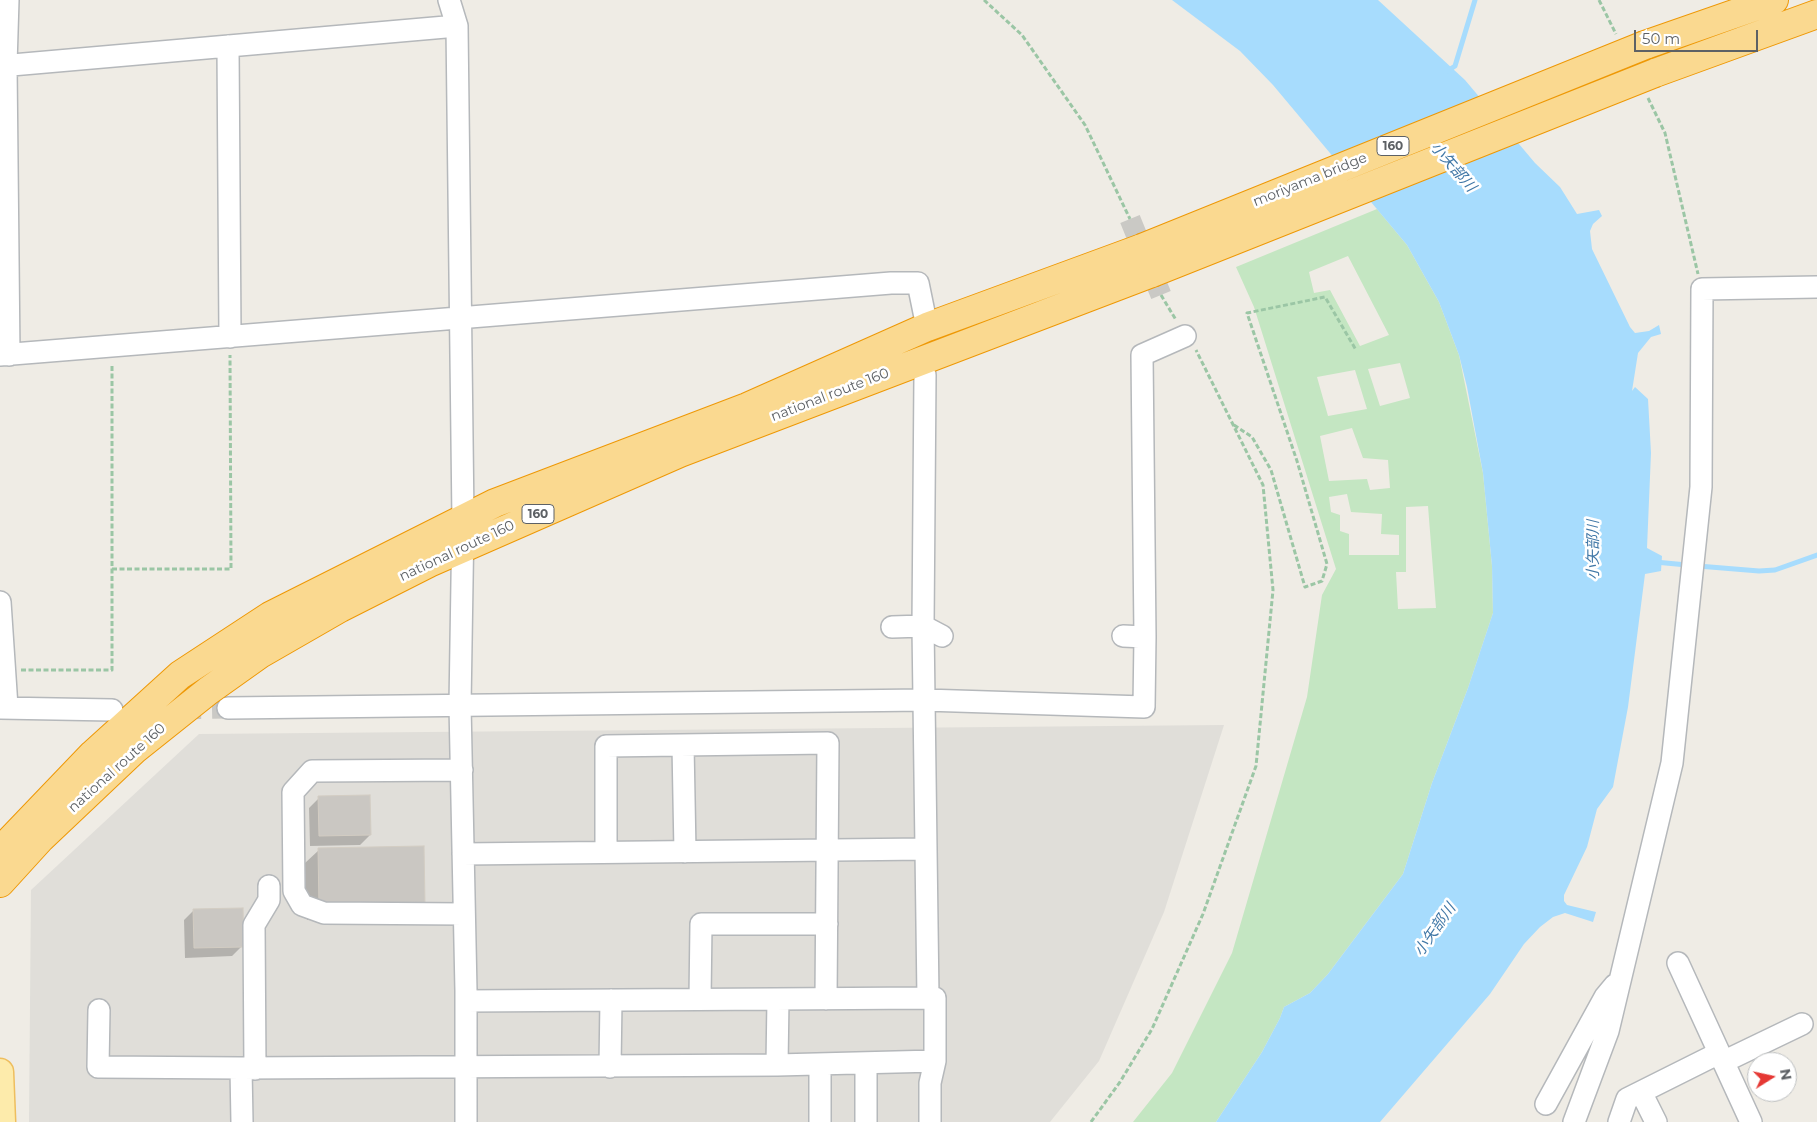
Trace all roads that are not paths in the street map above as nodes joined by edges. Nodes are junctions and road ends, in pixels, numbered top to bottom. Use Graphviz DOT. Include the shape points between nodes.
graph roads {
  1 [pos="8,0"];
  2 [pos="449,0"];
  3 [pos="1774,0"];
  4 [pos="1817,14"];
  5 [pos="456,26"];
  6 [pos="228,46"];
  7 [pos="3,65"];
  8 [pos="1142,248"];
  9 [pos="1156,284"];
  10 [pos="1817,287"];
  11 [pos="459,319"];
  12 [pos="927,327"];
  13 [pos="1185,336"];
  14 [pos="230,337"];
  15 [pos="5,355"];
  16 [pos="916,361"];
  17 [pos="463,520"];
  18 [pos="462,548"];
  19 [pos="0,606"];
  20 [pos="892,626"];
  21 [pos="933,631"];
  22 [pos="1123,636"];
  23 [pos="1145,636"];
  24 [pos="925,700"];
  25 [pos="460,706"];
  26 [pos="4,708"];
  27 [pos="228,708"];
  28 [pos="112,710"];
  29 [pos="683,745"];
  30 [pos="462,770"];
  31 [pos="926,849"];
  32 [pos="827,850"];
  33 [pos="0,851"];
  34 [pos="606,852"];
  35 [pos="685,852"];
  36 [pos="463,854"];
  37 [pos="0,883"];
  38 [pos="283,887"];
  39 [pos="464,914"];
  40 [pos="826,924"];
  41 [pos="1678,962"];
  42 [pos="1623,975"];
  43 [pos="826,998"];
  44 [pos="928,998"];
  45 [pos="700,999"];
  46 [pos="778,999"];
  47 [pos="611,1000"];
  48 [pos="466,1001"];
  49 [pos="99,1010"];
  50 [pos="1802,1024"];
  51 [pos="1721,1058"];
  52 [pos="935,1061"];
  53 [pos="866,1063"];
  54 [pos="820,1064"];
  55 [pos="777,1066"];
  56 [pos="610,1067"];
  57 [pos="248,1068"];
  58 [pos="465,1068"];
  59 [pos="0,1072"];
  60 [pos="1641,1092"];
  61 [pos="1546,1104"];
  62 [pos="2,1122"];
  63 [pos="242,1122"];
  64 [pos="466,1122"];
  65 [pos="820,1122"];
  66 [pos="866,1122"];
  67 [pos="930,1122"];
  68 [pos="1574,1122"];
  69 [pos="1619,1122"];
  70 [pos="1656,1122"];
  71 [pos="1752,1122"];
  1 -- 7 [label="street"];
  2 -- 5 [label="street"];
  3 -- 8 [label="highway, moriyama bridge / 160, bridge" via="1645,45"];
  4 -- 9 [label="highway, moriyama bridge / 160, bridge"];
  5 -- 6 [label="street"];
  5 -- 11 [label="street"];
  6 -- 7 [label="street"];
  6 -- 14 [label="street"];
  7 -- 15 [label="street"];
  8 -- 12 [label="highway, national route 160 / 160"];
  9 -- 16 [label="highway, national route 160 / 160"];
  10 -- 42 [label="street" via="1702,289 1701,487 1672,763"];
  11 -- 12 [label="street" via="918,283"];
  11 -- 14 [label="street"];
  11 -- 17 [label="street"];
  12 -- 17 [label="highway, national route 160 / 160" via="747,407 495,503"];
  13 -- 23 [label="street" via="1142,355"];
  14 -- 15 [label="street"];
  16 -- 18 [label="highway, national route 160 / 160" via="680,452"];
  16 -- 21 [label="street" via="925,375"];
  17 -- 18 [label="street"];
  17 -- 33 [label="highway, national route 160 / 160" via="270,616 180,675 93,754"];
  18 -- 25 [label="street" via="465,671"];
  18 -- 37 [label="highway, national route 160 / 160" via="340,608 260,654 208,690 134,750 41,838"];
  19 -- 26 [label="street"];
  20 -- 21 [label="street"];
  21 -- 24 [label="street"];
  22 -- 23 [label="street"];
  23 -- 24 [label="street" via="1144,707"];
  24 -- 25 [label="street"];
  24 -- 31 [label="street"];
  25 -- 27 [label="street"];
  25 -- 30 [label="street"];
  26 -- 28 [label="street"];
  29 -- 32 [label="street" via="828,743"];
  29 -- 34 [label="street" via="606,746"];
  29 -- 35 [label="street"];
  30 -- 36 [label="street"];
  30 -- 38 [label="street" via="312,771 293,792 290,803"];
  31 -- 32 [label="street"];
  31 -- 44 [label="street"];
  32 -- 35 [label="street"];
  32 -- 40 [label="street"];
  34 -- 35 [label="street"];
  34 -- 36 [label="street"];
  36 -- 39 [label="street"];
  38 -- 39 [label="street" via="302,905 324,913"];
  38 -- 57 [label="street" via="269,900 254,924"];
  39 -- 48 [label="street"];
  40 -- 43 [label="street"];
  40 -- 45 [label="street" via="701,924"];
  41 -- 51 [label="street"];
  42 -- 61 [label="street" via="1605,997"];
  42 -- 68 [label="street" via="1608,1031"];
  43 -- 44 [label="street"];
  43 -- 46 [label="street"];
  44 -- 52 [label="street" via="935,998"];
  45 -- 46 [label="street"];
  45 -- 47 [label="street"];
  46 -- 55 [label="street"];
  47 -- 48 [label="street"];
  47 -- 56 [label="street"];
  48 -- 58 [label="street"];
  49 -- 57 [label="street" via="98,1068"];
  50 -- 51 [label="street"];
  51 -- 60 [label="street"];
  51 -- 71 [label="street"];
  52 -- 53 [label="street"];
  52 -- 67 [label="street" via="930,1083"];
  53 -- 54 [label="street"];
  53 -- 66 [label="street"];
  54 -- 55 [label="street"];
  54 -- 65 [label="street"];
  55 -- 56 [label="street"];
  56 -- 58 [label="street"];
  57 -- 58 [label="street"];
  57 -- 63 [label="street"];
  58 -- 64 [label="street"];
  59 -- 62 [label="main road"];
  60 -- 69 [label="street" via="1627,1099"];
  60 -- 70 [label="street"];
}
